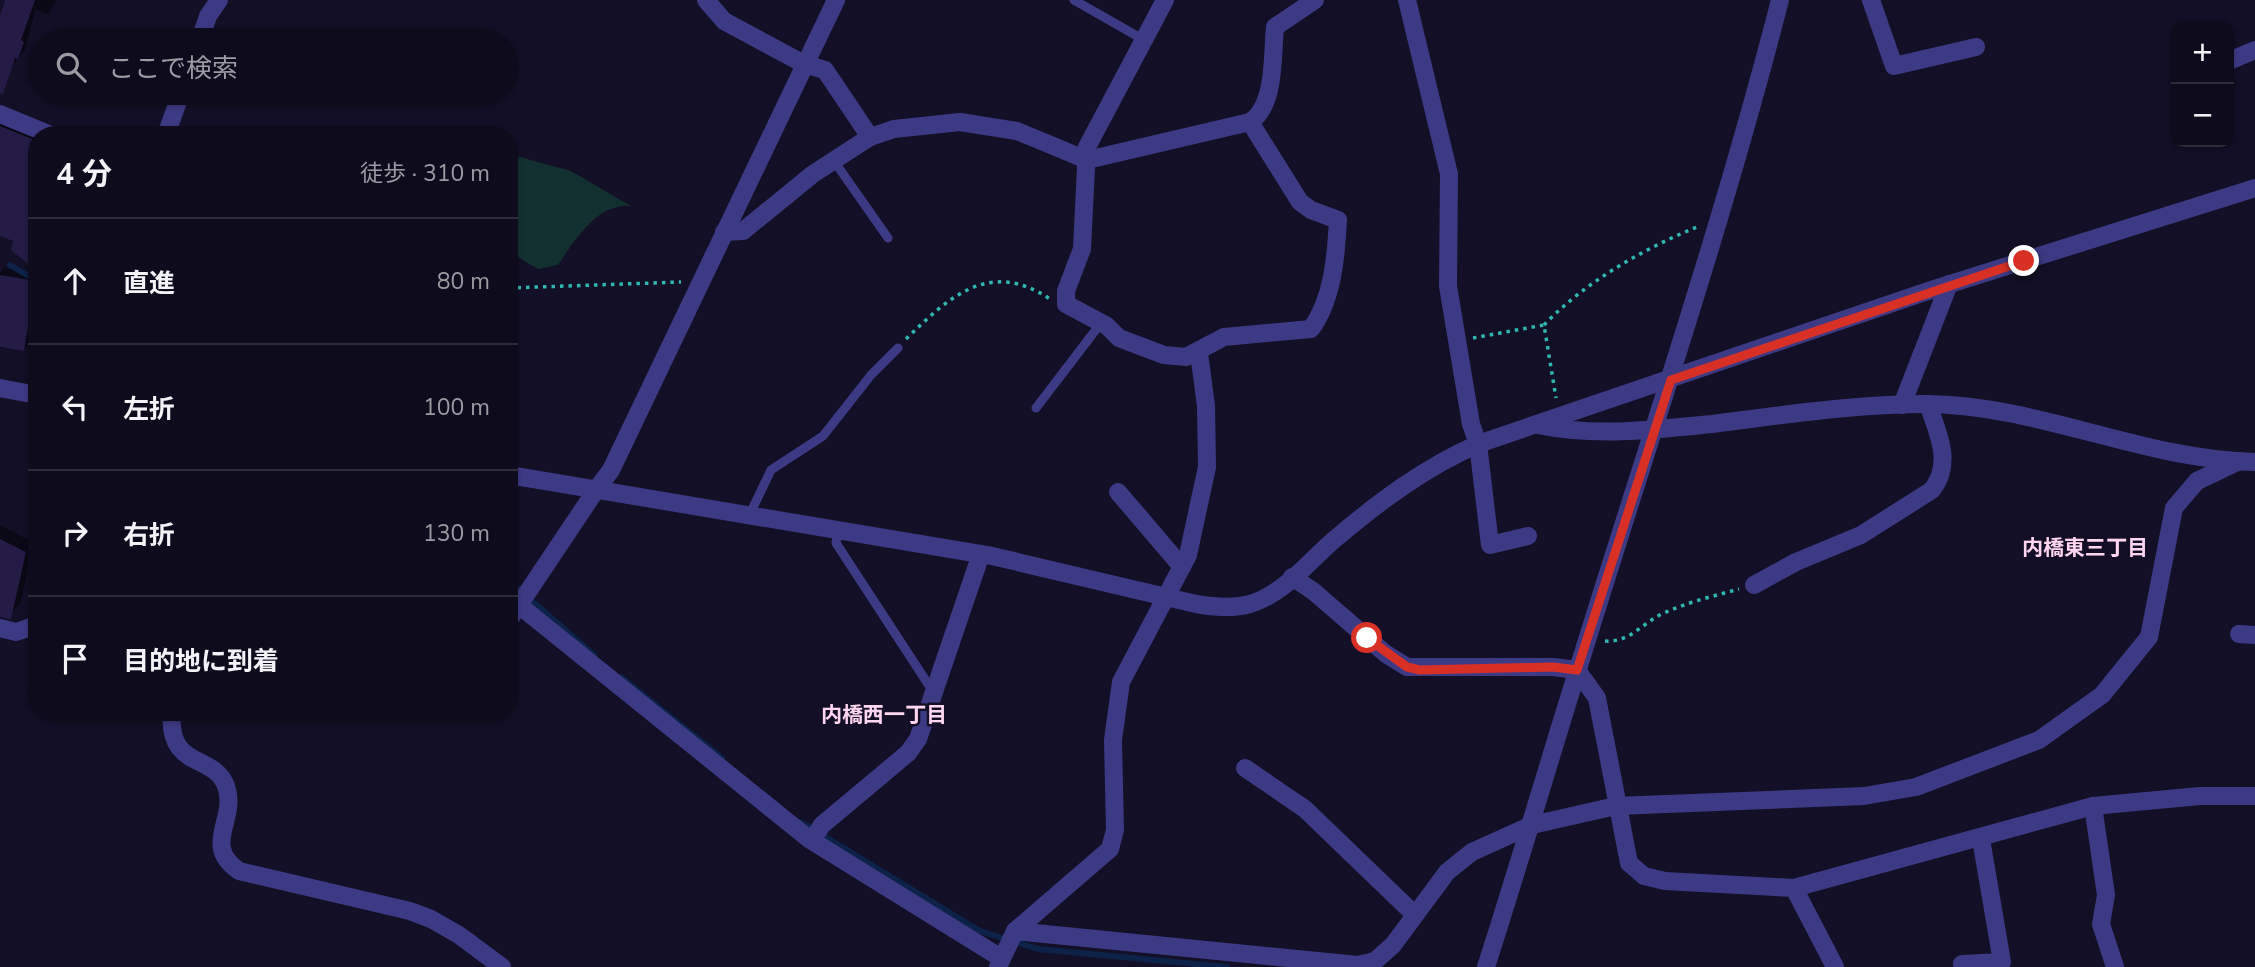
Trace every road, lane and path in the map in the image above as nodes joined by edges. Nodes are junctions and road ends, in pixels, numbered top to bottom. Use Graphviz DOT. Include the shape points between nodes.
graph roads {
  1 [pos="219,0"];
  2 [pos="706,0"];
  3 [pos="836,0"];
  4 [pos="1074,0"];
  5 [pos="1165,0"];
  6 [pos="1315,0"];
  7 [pos="1407,0"];
  8 [pos="1780,0"];
  9 [pos="1871,0"];
  10 [pos="204,28"];
  11 [pos="1144,40"];
  12 [pos="1976,47"];
  13 [pos="2255,50"];
  14 [pos="2234,59"];
  15 [pos="804,64"];
  16 [pos="177,105"];
  17 [pos="0,114"];
  18 [pos="1250,122"];
  19 [pos="29,126"];
  20 [pos="169,126"];
  21 [pos="870,137"];
  22 [pos="1087,160"];
  23 [pos="834,161"];
  24 [pos="2255,188"];
  25 [pos="1718,227"];
  26 [pos="724,232"];
  27 [pos="888,238"];
  28 [pos="700,282"];
  29 [pos="1949,284"];
  30 [pos="518,288"];
  31 [pos="1066,304"];
  32 [pos="1101,323"];
  33 [pos="1544,326"];
  34 [pos="1457,341"];
  35 [pos="898,348"];
  36 [pos="1199,353"];
  37 [pos="1671,380"];
  38 [pos="0,388"];
  39 [pos="28,393"];
  40 [pos="1928,404"];
  41 [pos="1902,405"];
  42 [pos="1036,408"];
  43 [pos="1560,417"];
  44 [pos="1536,425"];
  45 [pos="1656,430"];
  46 [pos="1478,444"];
  47 [pos="2247,462"];
  48 [pos="518,477"];
  49 [pos="596,490"];
  50 [pos="1118,492"];
  51 [pos="749,516"];
  52 [pos="838,531"];
  53 [pos="1528,536"];
  54 [pos="981,554"];
  55 [pos="1182,567"];
  56 [pos="1292,578"];
  57 [pos="1754,585"];
  58 [pos="1169,596"];
  59 [pos="518,607"];
  60 [pos="518,616"];
  61 [pos="0,628"];
  62 [pos="28,628"];
  63 [pos="1587,639"];
  64 [pos="1577,670"];
  65 [pos="935,690"];
  66 [pos="173,721"];
  67 [pos="1245,768"];
  68 [pos="2255,796"];
  69 [pos="1616,806"];
  70 [pos="2093,806"];
  71 [pos="1532,825"];
  72 [pos="1981,839"];
  73 [pos="813,841"];
  74 [pos="1794,888"];
  75 [pos="1415,915"];
  76 [pos="1015,931"];
  77 [pos="999,962"];
  78 [pos="502,967"];
  79 [pos="1486,967"];
  80 [pos="1835,967"];
  81 [pos="1963,967"];
  82 [pos="2115,967"];
  1 -- 10 [label="street"];
  2 -- 15 [label="street" via="724,21"];
  3 -- 15 [label="street"];
  4 -- 11 [label="lane"];
  5 -- 11 [label="street"];
  6 -- 18 [label="street" via="1275,27 1267,96 1261,115"];
  7 -- 34 [label="street" via="1449,174 1448,286"];
  8 -- 25 [label="street"];
  9 -- 12 [label="street" via="1894,66"];
  11 -- 22 [label="street" via="1087,147"];
  13 -- 14 [label="street"];
  15 -- 21 [label="street" via="825,70"];
  15 -- 26 [label="street"];
  16 -- 20 [label="street"];
  17 -- 19 [label="street"];
  18 -- 22 [label="street"];
  18 -- 36 [label="street" via="1300,202 1338,220 1331,279 1320,317 1311,329 1224,337"];
  21 -- 22 [label="street" via="894,129 960,122 1017,131"];
  21 -- 23 [label="street"];
  22 -- 31 [label="street" via="1082,248 1066,291"];
  23 -- 26 [label="street" via="743,231"];
  23 -- 27 [label="lane"];
  24 -- 29 [label="street"];
  25 -- 33 [label="path" via="1700,226 1617,268 1560,308"];
  25 -- 37 [label="street"];
  26 -- 28 [label="street"];
  28 -- 30 [label="path"];
  28 -- 49 [label="street" via="611,470"];
  29 -- 37 [label="street"];
  29 -- 41 [label="street"];
  31 -- 32 [label="street"];
  31 -- 35 [label="path" via="1014,282 979,284 936,310"];
  32 -- 36 [label="street" via="1119,338 1164,355"];
  32 -- 42 [label="lane"];
  33 -- 34 [label="path"];
  33 -- 43 [label="path"];
  34 -- 46 [label="street"];
  35 -- 51 [label="lane" via="871,374 823,436 771,470"];
  36 -- 55 [label="street" via="1207,467"];
  37 -- 43 [label="street"];
  37 -- 45 [label="street"];
  38 -- 39 [label="street"];
  40 -- 41 [label="street"];
  40 -- 47 [label="street" via="2026,417"];
  40 -- 57 [label="street" via="1944,457 1940,479 1932,490 1861,536"];
  41 -- 45 [label="street"];
  43 -- 44 [label="street"];
  44 -- 45 [label="street" via="1571,432"];
  44 -- 46 [label="street"];
  45 -- 63 [label="street"];
  46 -- 53 [label="street" via="1490,545"];
  46 -- 56 [label="street" via="1440,461 1391,493"];
  47 -- 69 [label="street" via="2197,481 2174,508 2149,637 2102,695 2039,740 1916,787 1864,796"];
  48 -- 49 [label="street"];
  49 -- 51 [label="street"];
  49 -- 59 [label="street"];
  50 -- 55 [label="street"];
  51 -- 52 [label="street"];
  52 -- 54 [label="street"];
  52 -- 65 [label="lane" via="836,542"];
  54 -- 58 [label="street"];
  54 -- 65 [label="street"];
  55 -- 58 [label="street"];
  56 -- 58 [label="street" via="1250,604 1220,607"];
  56 -- 64 [label="street" via="1407,667"];
  57 -- 63 [label="path" via="1661,614 1620,640"];
  58 -- 76 [label="street" via="1121,682 1113,740 1115,830 1110,849"];
  60 -- 73 [label="street"];
  61 -- 62 [label="street" via="16,632"];
  63 -- 64 [label="street"];
  64 -- 69 [label="street" via="1597,698"];
  64 -- 71 [label="street"];
  65 -- 73 [label="street" via="918,739 908,753 822,825"];
  66 -- 78 [label="street" via="174,740 184,754 217,774 226,786 228,808 220,844 225,862 239,871 431,919"];
  67 -- 75 [label="street" via="1305,809"];
  68 -- 70 [label="street"];
  69 -- 71 [label="street"];
  69 -- 74 [label="street" via="1629,863 1644,876"];
  70 -- 72 [label="street"];
  70 -- 82 [label="street" via="2106,895 2101,925"];
  71 -- 75 [label="street" via="1472,852 1447,872"];
  71 -- 79 [label="street"];
  72 -- 74 [label="street"];
  72 -- 81 [label="street" via="2002,962"];
  73 -- 77 [label="street"];
  74 -- 80 [label="street"];
  75 -- 76 [label="street" via="1376,961 1359,965"];
  76 -- 77 [label="street"];
}
